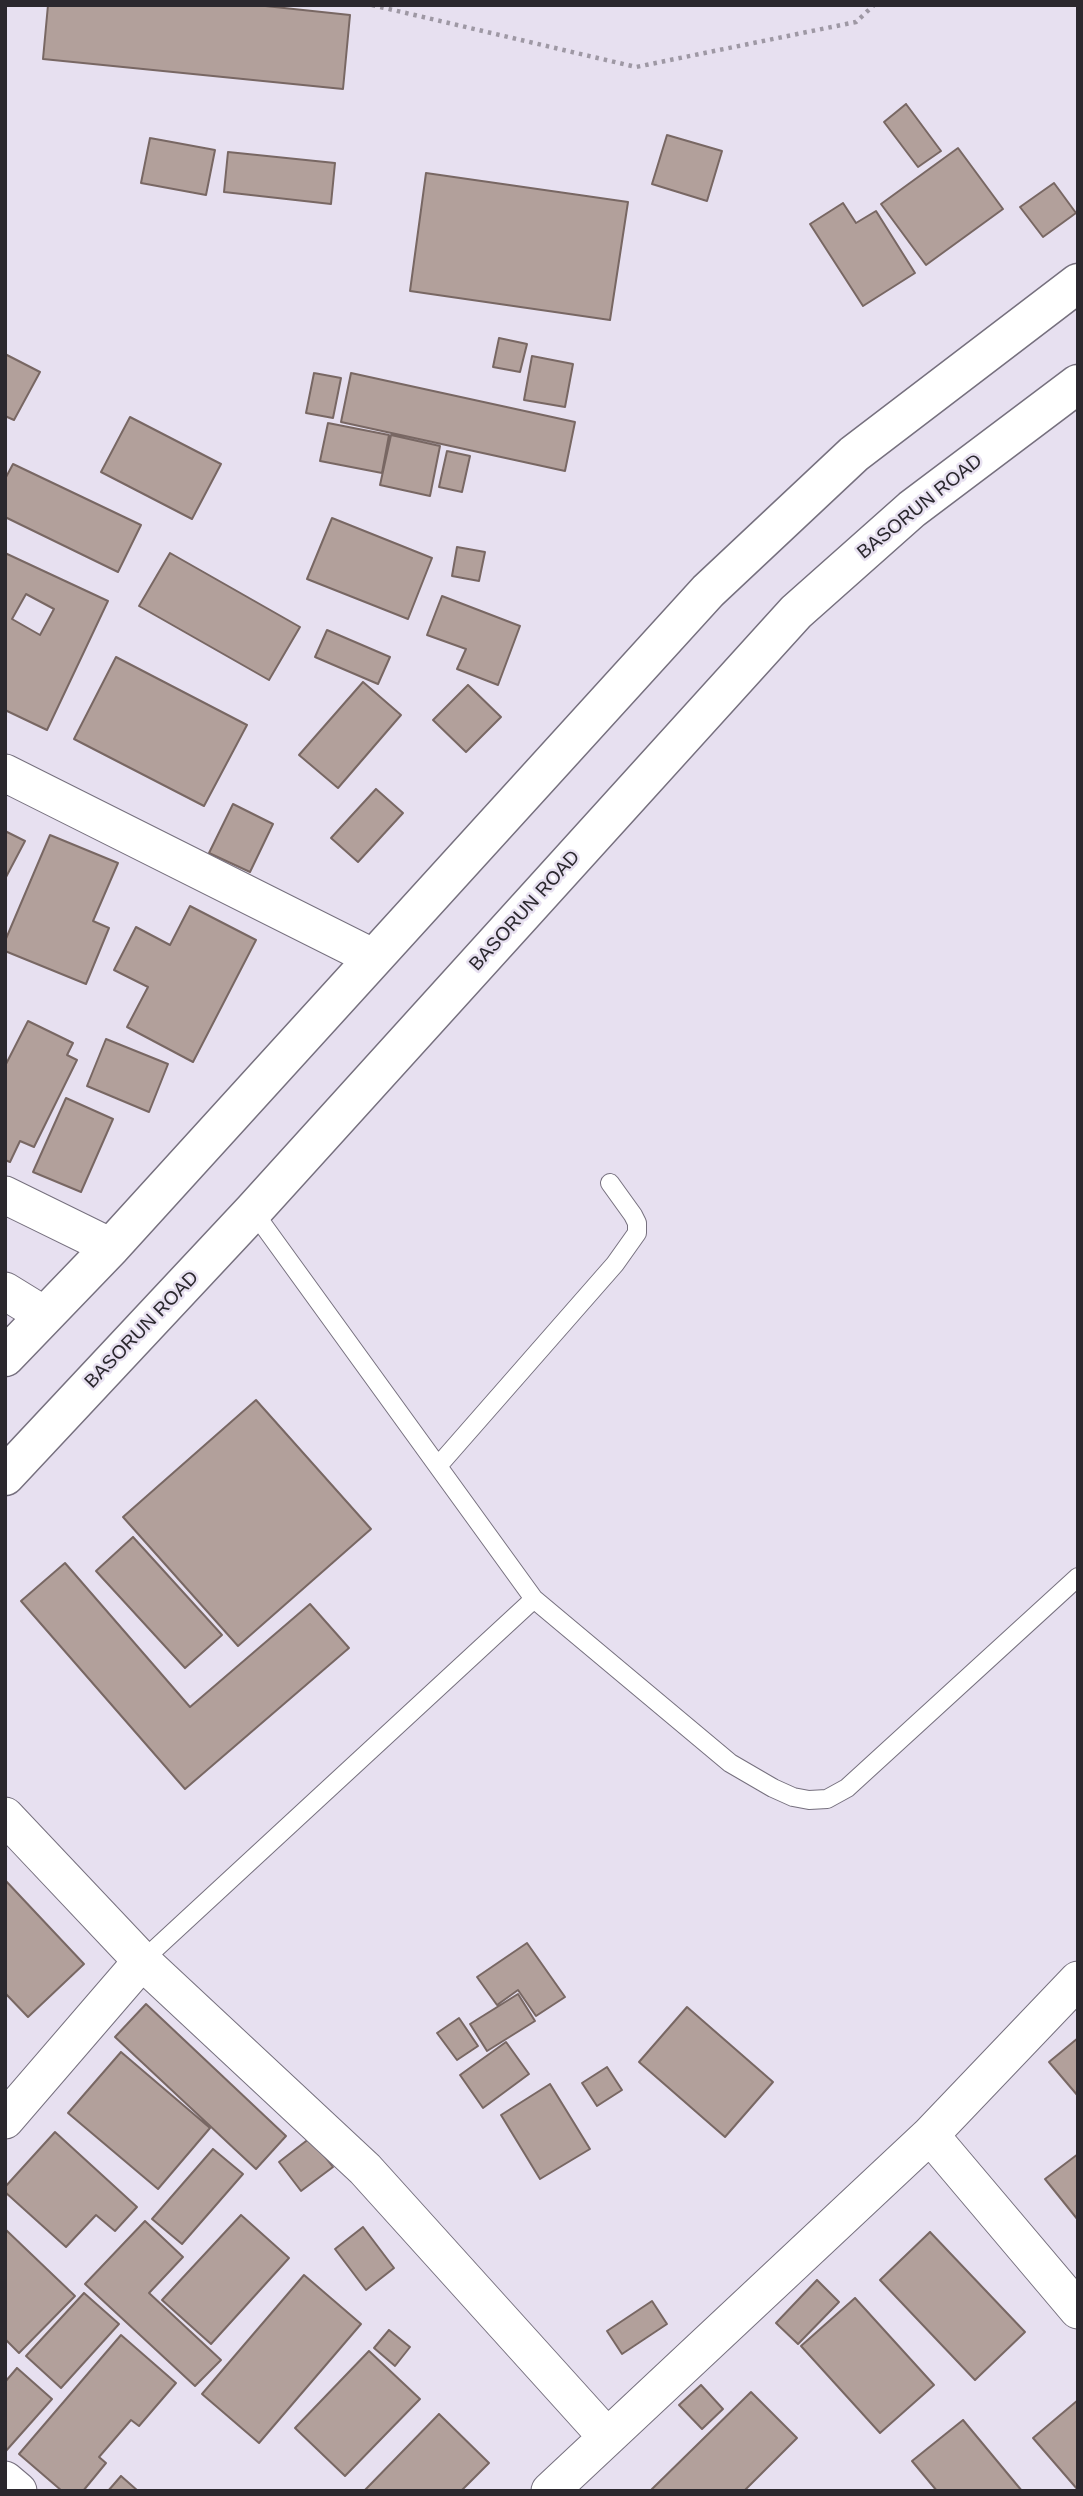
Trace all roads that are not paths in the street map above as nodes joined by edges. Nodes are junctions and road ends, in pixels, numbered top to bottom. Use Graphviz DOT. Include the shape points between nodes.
graph roads {
  1 [pos="1078,283"];
  2 [pos="1078,384"];
  3 [pos="5,773"];
  4 [pos="374,957"];
  5 [pos="610,1183"];
  6 [pos="5,1195"];
  7 [pos="253,1211"];
  8 [pos="111,1247"];
  9 [pos="5,1291"];
  10 [pos="44,1315"];
  11 [pos="5,1357"];
  12 [pos="438,1466"];
  13 [pos="5,1476"];
  14 [pos="1078,1577"];
  15 [pos="534,1600"];
  16 [pos="5,1815"];
  17 [pos="142,1961"];
  18 [pos="1078,1980"];
  19 [pos="5,2120"];
  20 [pos="930,2135"];
  21 [pos="1078,2310"];
  22 [pos="607,2437"];
  23 [pos="5,2480"];
  24 [pos="18,2491"];
  25 [pos="550,2491"];
  1 -- 4 [label="main road" via="854,454 708,590"];
  2 -- 7 [label="main road, BASORUN ROAD" via="912,509 796,612"];
  3 -- 4 [label="street"];
  4 -- 8 [label="main road"];
  5 -- 12 [label="lane" via="634,1215 637,1233"];
  6 -- 8 [label="street"];
  7 -- 12 [label="lane"];
  7 -- 13 [label="main road, BASORUN ROAD"];
  8 -- 10 [label="main road"];
  9 -- 10 [label="street"];
  10 -- 11 [label="main road"];
  12 -- 15 [label="lane"];
  14 -- 15 [label="lane" via="847,1788 827,1799 809,1800 773,1788 730,1763"];
  15 -- 17 [label="lane"];
  16 -- 17 [label="street"];
  17 -- 19 [label="street"];
  17 -- 22 [label="street" via="365,2169"];
  18 -- 20 [label="street"];
  20 -- 21 [label="street"];
  20 -- 22 [label="street"];
  22 -- 25 [label="street"];
  23 -- 24 [label="street"];
}
